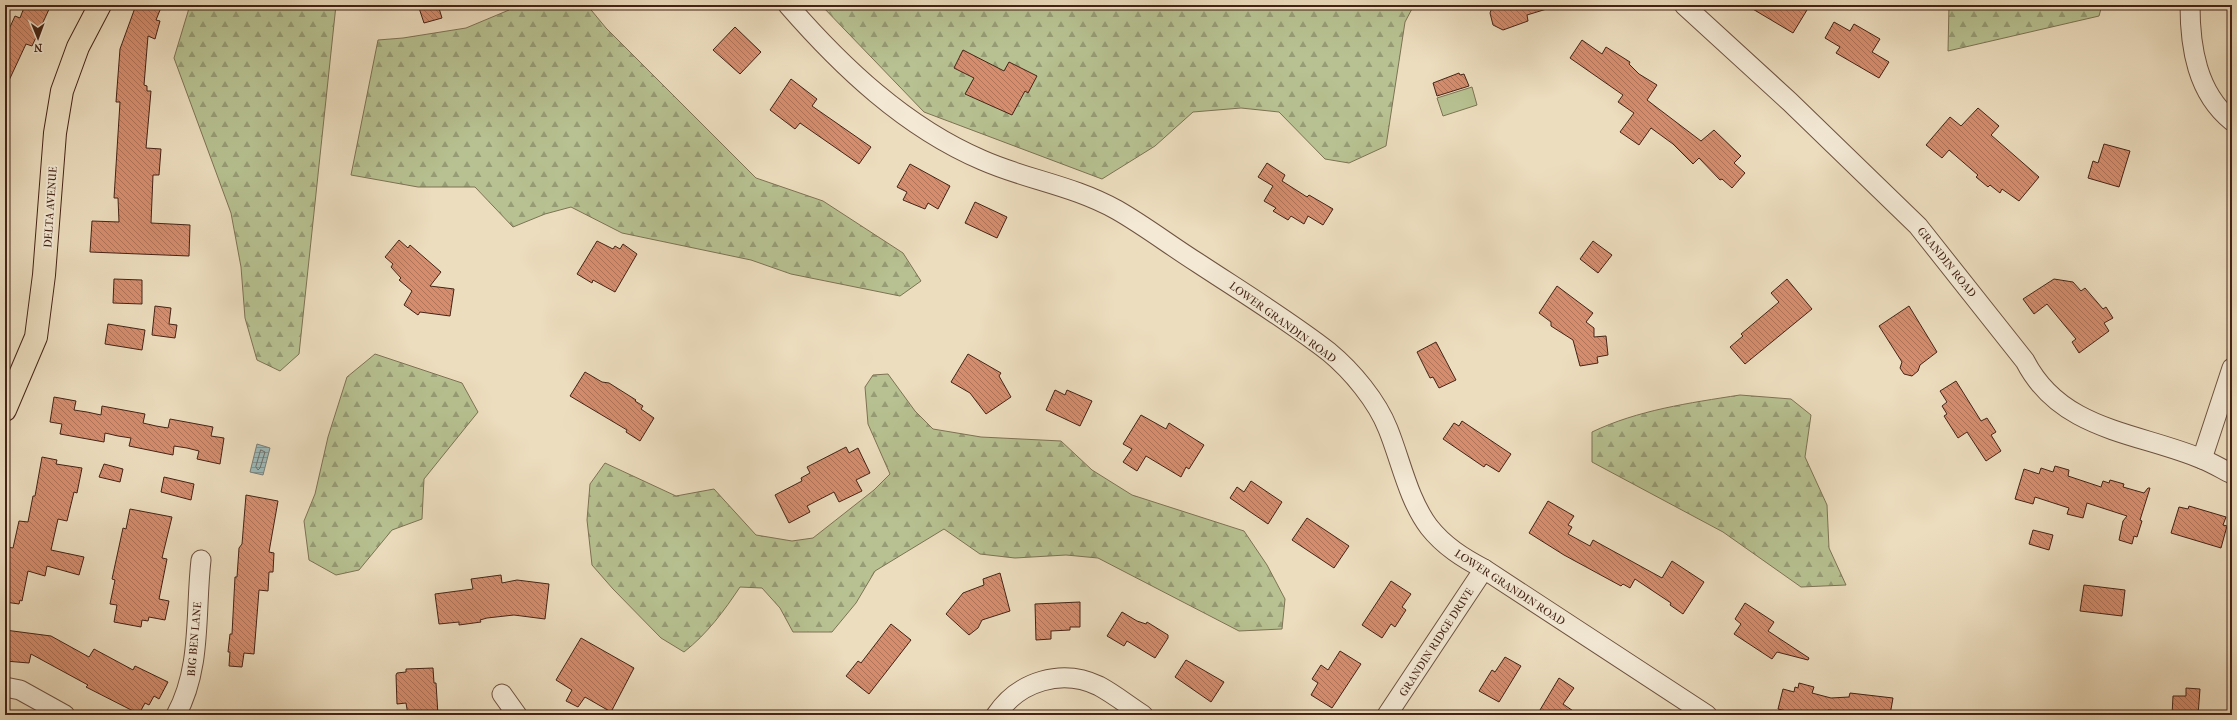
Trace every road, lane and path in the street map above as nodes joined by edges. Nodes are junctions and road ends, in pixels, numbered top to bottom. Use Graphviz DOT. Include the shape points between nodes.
graph roads {
  1 [pos="100,5"];
  2 [pos="788,5"];
  3 [pos="1684,5"];
  4 [pos="2190,5"];
  5 [pos="2232,122"];
  6 [pos="2232,368"];
  7 [pos="5,410"];
  8 [pos="2202,459"];
  9 [pos="2232,474"];
  10 [pos="201,560"];
  11 [pos="1484,569"];
  12 [pos="5,687"];
  13 [pos="502,694"];
  14 [pos="65,715"];
  15 [pos="176,715"];
  16 [pos="517,715"];
  17 [pos="996,715"];
  18 [pos="1143,715"];
  19 [pos="1387,715"];
  20 [pos="1707,715"];
  1 -- 7 [label="main road, DELTA AVENUE" via="78,47 62,90 55,133 44,274 36,336"];
  2 -- 11 [label="street, LOWER GRANDIN ROAD" via="844,64 893,108 917,125 982,160 1024,176 1060,185 1117,210 1257,301 1330,353 1372,400 1387,426 1417,508 1430,528 1451,549"];
  3 -- 8 [label="street, GRANDIN ROAD" via="1790,102 1918,226 2025,361 2046,392 2063,407 2083,418 2120,432"];
  4 -- 5 [label="street" via="2190,30 2195,64 2206,90"];
  6 -- 8 [label="street"];
  8 -- 9 [label="street, GRANDIN ROAD"];
  10 -- 15 [label="street, BIG BEN LANE" via="191,681"];
  11 -- 19 [label="street, GRANDIN RIDGE DRIVE"];
  11 -- 20 [label="street, LOWER GRANDIN ROAD"];
  12 -- 14 [label="street" via="20,690"];
  13 -- 16 [label="street"];
  17 -- 18 [label="street" via="1012,696 1026,687 1055,678 1070,678 1100,687"];
}
